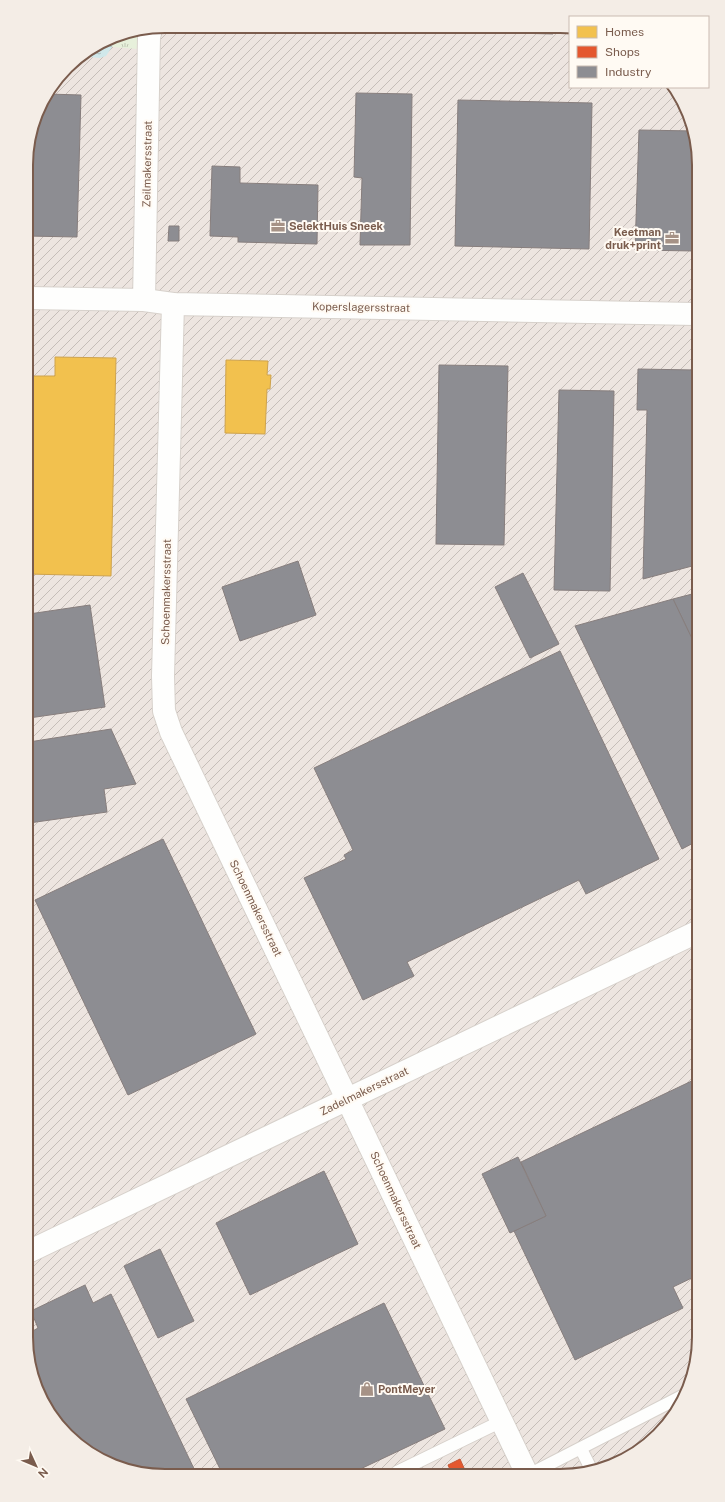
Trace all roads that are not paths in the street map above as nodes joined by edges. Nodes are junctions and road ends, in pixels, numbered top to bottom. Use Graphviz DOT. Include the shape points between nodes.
graph roads {
  1 [pos="150,34"];
  2 [pos="33,298"];
  3 [pos="144,300"];
  4 [pos="173,304"];
  5 [pos="692,314"];
  6 [pos="692,934"];
  7 [pos="348,1099"];
  8 [pos="33,1250"];
  9 [pos="676,1399"];
  10 [pos="502,1421"];
  11 [pos="581,1449"];
  12 [pos="589,1466"];
  13 [pos="403,1469"];
  14 [pos="525,1469"];
  15 [pos="542,1469"];
  1 -- 3 [label="street, Zeilmakersstraat"];
  2 -- 3 [label="street, Koperslagersstraat"];
  3 -- 4 [label="street, Koperslagersstraat"];
  4 -- 5 [label="street, Koperslagersstraat"];
  4 -- 7 [label="street, Schoenmakersstraat" via="164,711 171,732"];
  6 -- 7 [label="street, Zadelmakersstraat"];
  7 -- 8 [label="street, Zadelmakersstraat"];
  7 -- 10 [label="street, Schoenmakersstraat"];
  9 -- 11 [label="lane"];
  10 -- 13 [label="lane"];
  10 -- 14 [label="street, Schoenmakersstraat"];
  11 -- 12 [label="lane"];
  11 -- 15 [label="lane"];
}
